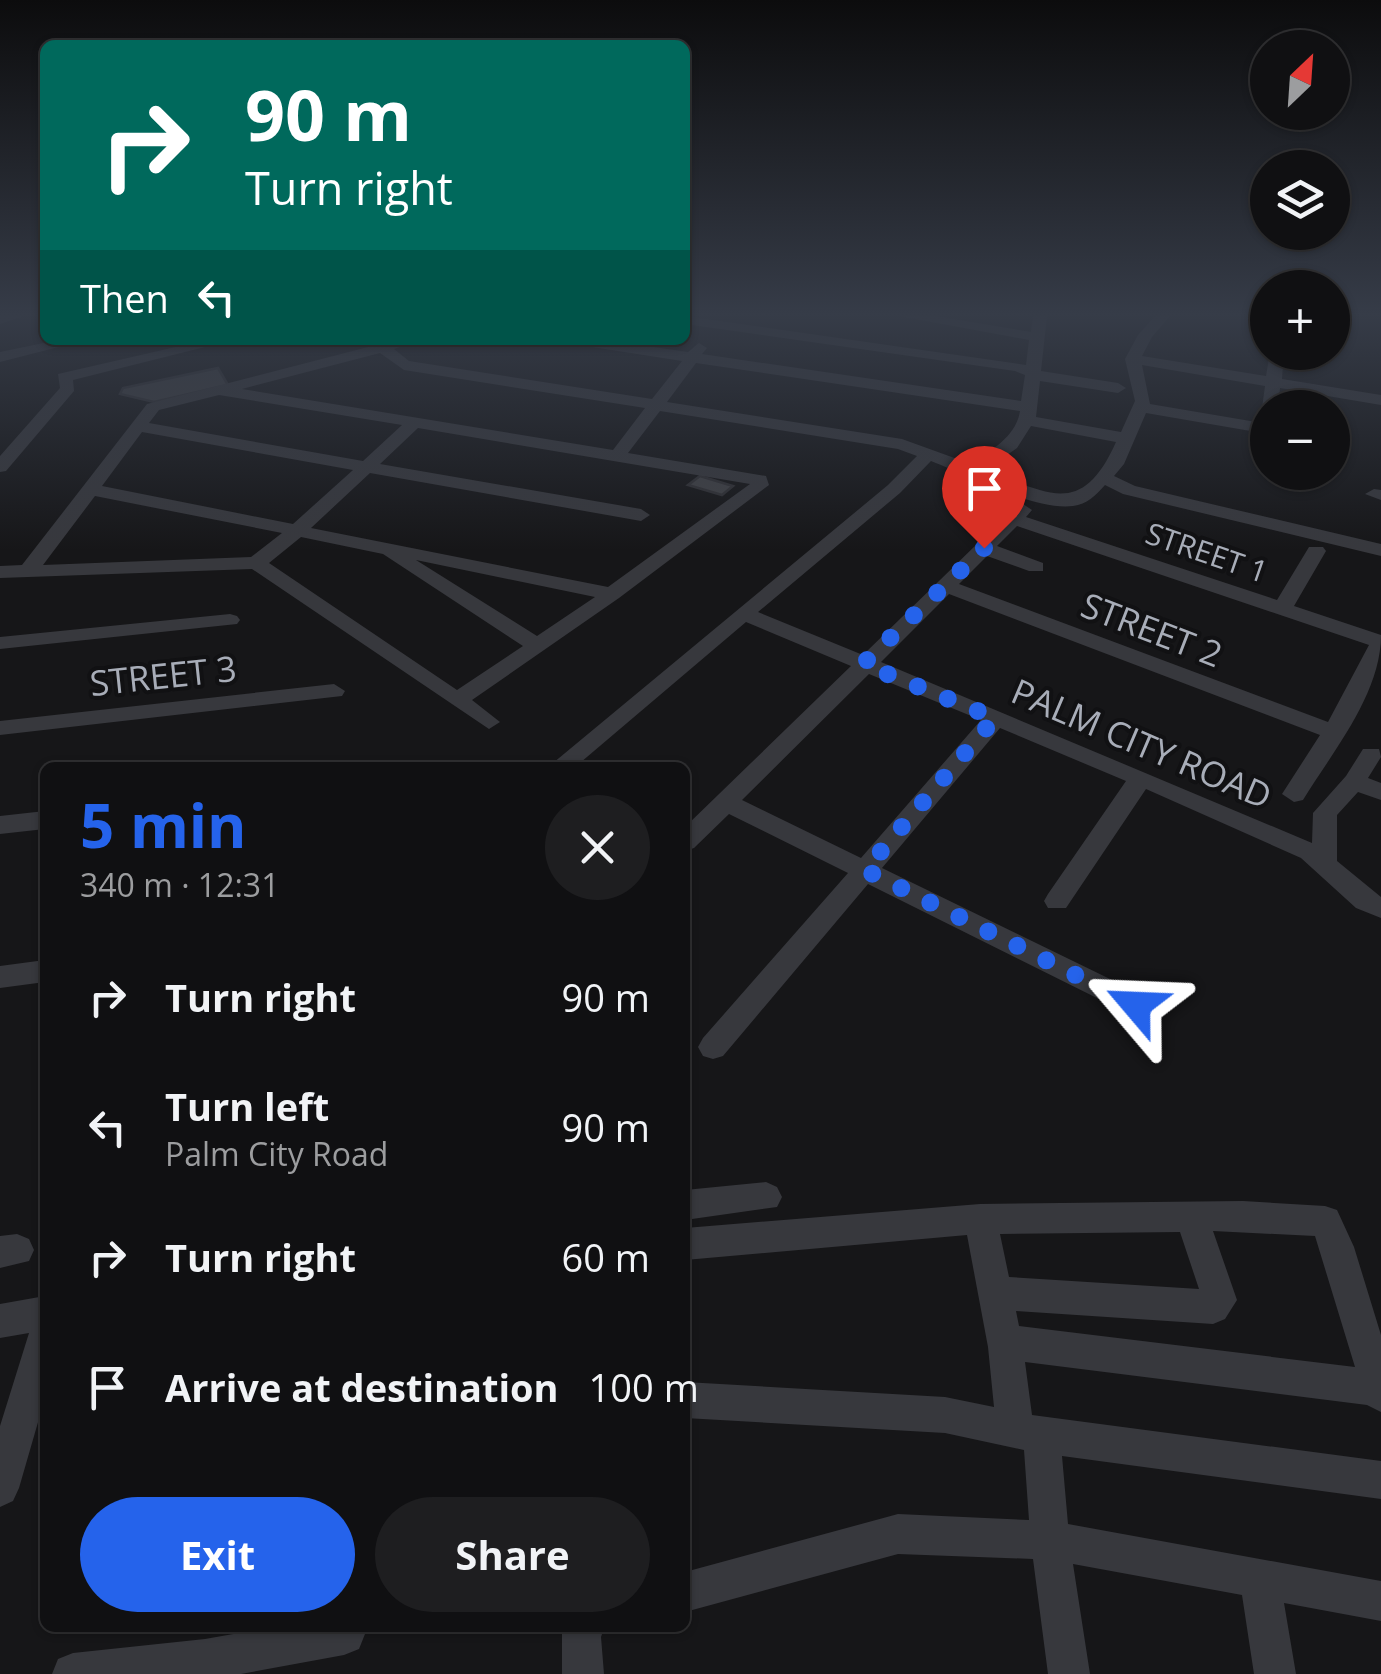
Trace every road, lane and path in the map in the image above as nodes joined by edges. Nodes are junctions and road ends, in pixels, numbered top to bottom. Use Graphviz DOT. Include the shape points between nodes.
graph roads {
  1 [pos="63,394"];
  2 [pos="204,394"];
  3 [pos="244,394"];
  4 [pos="592,394"];
  5 [pos="663,394"];
  6 [pos="910,394"];
  7 [pos="1030,394"];
  8 [pos="1143,394"];
  9 [pos="1346,394"];
  10 [pos="1381,400"];
  11 [pos="656,404"];
  12 [pos="1141,407"];
  13 [pos="1028,414"];
  14 [pos="415,422"];
  15 [pos="141,427"];
  16 [pos="1250,428"];
  17 [pos="1124,438"];
  18 [pos="930,452"];
  19 [pos="618,455"];
  20 [pos="366,465"];
  21 [pos="0,467"];
  22 [pos="978,472"];
  23 [pos="1104,478"];
  24 [pos="94,490"];
  25 [pos="1038,496"];
  26 [pos="641,515"];
  27 [pos="1014,519"];
  28 [pos="298,530"];
  29 [pos="379,546"];
  30 [pos="984,548"];
  31 [pos="1381,550"];
  32 [pos="1316,551"];
  33 [pos="256,564"];
  34 [pos="1036,567"];
  35 [pos="29,570"];
  36 [pos="0,572"];
  37 [pos="946,586"];
  38 [pos="612,594"];
  39 [pos="1282,609"];
  40 [pos="742,613"];
  41 [pos="230,620"];
  42 [pos="1381,642"];
  43 [pos="0,643"];
  44 [pos="538,646"];
  45 [pos="863,664"];
  46 [pos="334,691"];
  47 [pos="459,700"];
  48 [pos="995,718"];
  49 [pos="490,722"];
  50 [pos="0,728"];
  51 [pos="1334,732"];
  52 [pos="1371,754"];
  53 [pos="565,762"];
  54 [pos="1141,778"];
  55 [pos="1354,782"];
  56 [pos="1381,792"];
  57 [pos="1294,794"];
  58 [pos="724,801"];
  59 [pos="40,821"];
  60 [pos="0,826"];
  61 [pos="690,837"];
  62 [pos="1324,862"];
  63 [pos="865,870"];
  64 [pos="1057,901"];
  65 [pos="1381,908"];
  66 [pos="40,972"];
  67 [pos="0,977"];
  68 [pos="1136,1005"];
  69 [pos="712,1047"];
  70 [pos="766,1197"];
  71 [pos="690,1205"];
  72 [pos="1191,1217"];
  73 [pos="980,1219"];
  74 [pos="690,1244"];
  75 [pos="995,1294"];
  76 [pos="40,1314"];
  77 [pos="0,1321"];
  78 [pos="1004,1342"];
  79 [pos="40,1354"];
  80 [pos="1380,1391"];
  81 [pos="690,1400"];
  82 [pos="1028,1432"];
  83 [pos="1381,1480"];
  84 [pos="0,1488"];
  85 [pos="1050,1540"];
  86 [pos="1260,1578"];
  87 [pos="690,1591"];
  88 [pos="1381,1601"];
  89 [pos="581,1632"];
  90 [pos="344,1634"];
  91 [pos="204,1667"];
  92 [pos="73,1674"];
  93 [pos="583,1674"];
  94 [pos="1070,1674"];
  95 [pos="1274,1674"];
  1 -- 21 [label="street"];
  2 -- 15 [label="street" via="154,408"];
  3 -- 14 [label="street"];
  4 -- 11 [label="street"];
  5 -- 11 [label="street"];
  6 -- 13 [label="street"];
  7 -- 13 [label="street"];
  8 -- 12 [label="street"];
  9 -- 10 [label="street"];
  11 -- 18 [label="street"];
  11 -- 19 [label="street"];
  12 -- 16 [label="street"];
  12 -- 17 [label="street"];
  13 -- 17 [label="street"];
  13 -- 22 [label="street" via="1011,444"];
  14 -- 19 [label="street"];
  14 -- 20 [label="street"];
  15 -- 20 [label="street"];
  15 -- 24 [label="street"];
  17 -- 23 [label="street"];
  18 -- 22 [label="street"];
  18 -- 40 [label="street"];
  19 -- 38 [label="street" via="760,480 760,486"];
  20 -- 26 [label="street"];
  20 -- 28 [label="street"];
  22 -- 25 [label="street"];
  23 -- 25 [label="street" via="1070,501"];
  23 -- 31 [label="street" via="1129,490"];
  24 -- 28 [label="street"];
  24 -- 35 [label="street"];
  25 -- 27 [label="street"];
  27 -- 30 [label="street"];
  27 -- 39 [label="street, STREET 1"];
  28 -- 29 [label="street"];
  28 -- 33 [label="street"];
  29 -- 38 [label="street"];
  29 -- 44 [label="street"];
  30 -- 34 [label="street"];
  30 -- 37 [label="street"];
  32 -- 39 [label="street"];
  33 -- 35 [label="street"];
  33 -- 47 [label="street"];
  35 -- 36 [label="street"];
  37 -- 45 [label="street"];
  37 -- 51 [label="street, STREET 2"];
  38 -- 44 [label="street"];
  39 -- 42 [label="street, STREET 1"];
  40 -- 45 [label="street, PALM CITY ROAD"];
  40 -- 53 [label="street"];
  41 -- 43 [label="street"];
  42 -- 51 [label="street"];
  44 -- 47 [label="street"];
  45 -- 48 [label="street, PALM CITY ROAD"];
  45 -- 58 [label="street"];
  46 -- 50 [label="street, STREET 3"];
  47 -- 49 [label="street"];
  48 -- 54 [label="street, PALM CITY ROAD"];
  48 -- 63 [label="street"];
  51 -- 57 [label="street"];
  52 -- 55 [label="street"];
  54 -- 62 [label="street, PALM CITY ROAD"];
  54 -- 64 [label="street"];
  55 -- 56 [label="street"];
  55 -- 62 [label="street" via="1325,813"];
  58 -- 61 [label="street"];
  58 -- 63 [label="street"];
  59 -- 60 [label="street"];
  62 -- 65 [label="street, PALM CITY ROAD"];
  63 -- 68 [label="street"];
  63 -- 69 [label="street"];
  66 -- 67 [label="street"];
  70 -- 71 [label="street"];
  72 -- 73 [label="street"];
  72 -- 75 [label="street" via="1220,1300 1214,1307"];
  72 -- 80 [label="street" via="1325,1221"];
  73 -- 74 [label="street"];
  73 -- 75 [label="street"];
  75 -- 78 [label="street"];
  76 -- 77 [label="street"];
  78 -- 80 [label="street"];
  78 -- 82 [label="street"];
  79 -- 84 [label="street"];
  81 -- 82 [label="street" via="944,1416"];
  82 -- 83 [label="street"];
  82 -- 85 [label="street"];
  85 -- 86 [label="street"];
  85 -- 87 [label="street" via="898,1534"];
  85 -- 94 [label="street"];
  86 -- 88 [label="street"];
  86 -- 95 [label="street"];
  89 -- 93 [label="street"];
  90 -- 91 [label="street"];
  91 -- 92 [label="street"];
}
